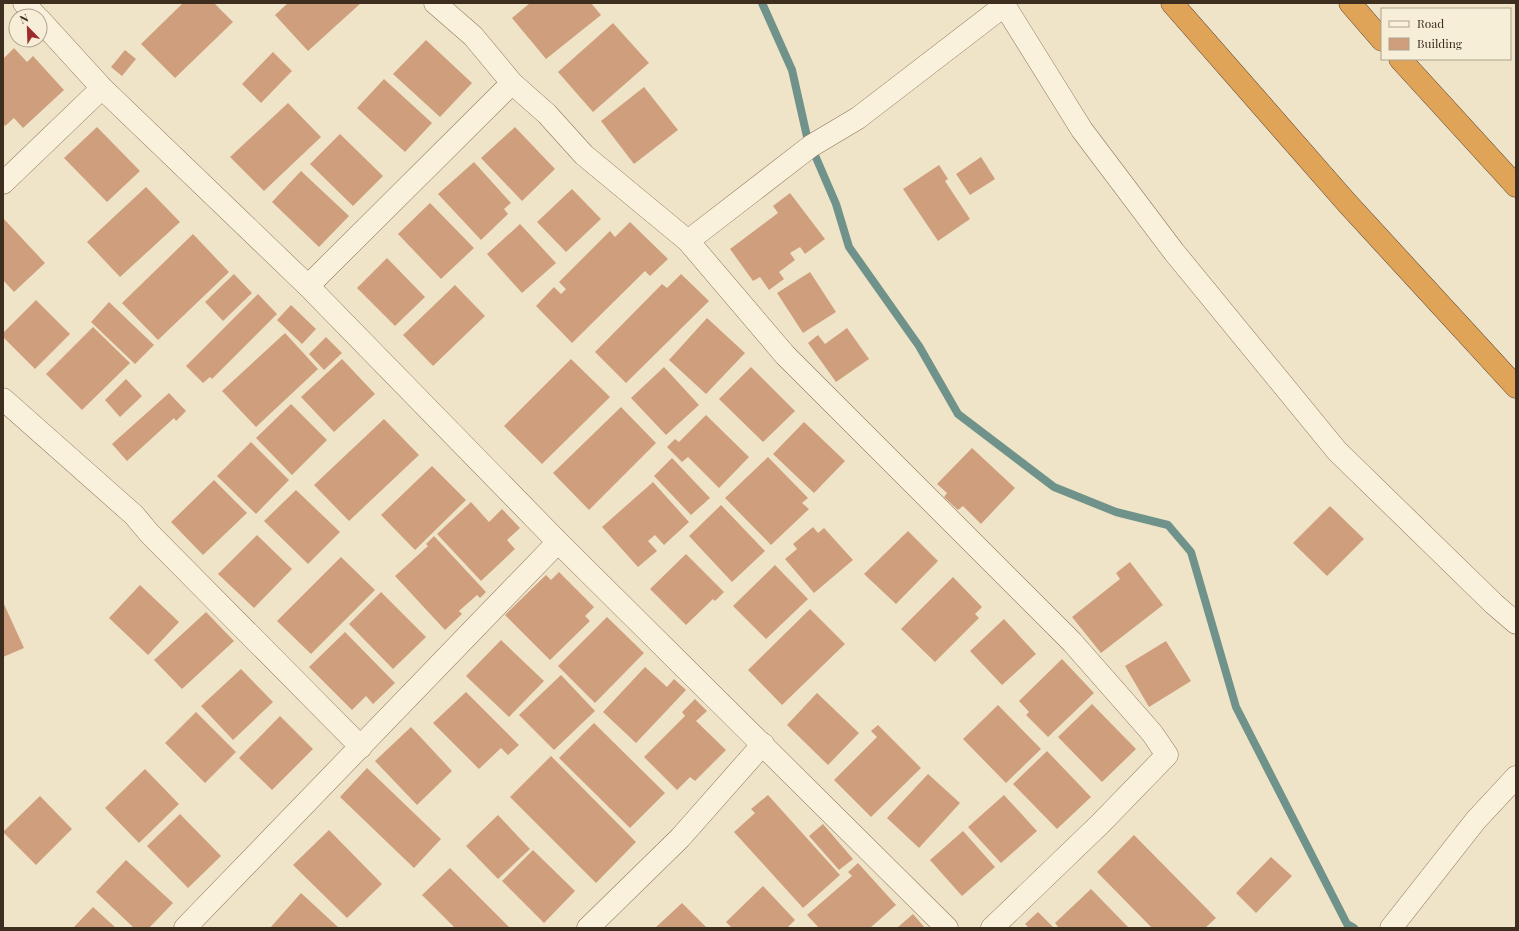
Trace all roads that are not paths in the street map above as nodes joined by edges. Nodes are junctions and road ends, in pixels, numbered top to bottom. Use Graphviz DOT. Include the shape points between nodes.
graph roads {
  1 [pos="435,3"];
  2 [pos="1172,3"];
  3 [pos="1350,3"];
  4 [pos="1004,4"];
  5 [pos="48,29"];
  6 [pos="1381,39"];
  7 [pos="1401,60"];
  8 [pos="512,83"];
  9 [pos="102,88"];
  10 [pos="3,183"];
  11 [pos="1516,185"];
  12 [pos="688,241"];
  13 [pos="308,286"];
  14 [pos="1516,387"];
  15 [pos="3,399"];
  16 [pos="558,542"];
  17 [pos="1516,623"];
  18 [pos="763,744"];
  19 [pos="361,747"];
  20 [pos="1516,777"];
  21 [pos="1391,927"];
  22 [pos="185,928"];
  23 [pos="588,928"];
  24 [pos="947,928"];
  25 [pos="992,928"];
  1 -- 8 [label="street" via="473,36"];
  2 -- 14 [label="highway" via="1347,203"];
  3 -- 6 [label="highway"];
  4 -- 12 [label="street" via="858,118 811,146"];
  4 -- 17 [label="street" via="1082,130 1174,252 1332,445"];
  5 -- 9 [label="street"];
  7 -- 11 [label="highway"];
  8 -- 12 [label="street" via="547,114 584,155"];
  8 -- 13 [label="street"];
  9 -- 10 [label="street"];
  9 -- 13 [label="street"];
  12 -- 25 [label="street" via="785,355 1072,642 1152,733 1167,755"];
  13 -- 16 [label="street"];
  15 -- 19 [label="street" via="134,515"];
  16 -- 18 [label="street"];
  16 -- 19 [label="street"];
  18 -- 23 [label="street" via="680,838"];
  18 -- 24 [label="street"];
  19 -- 22 [label="street"];
  20 -- 21 [label="street" via="1476,820"];
}
